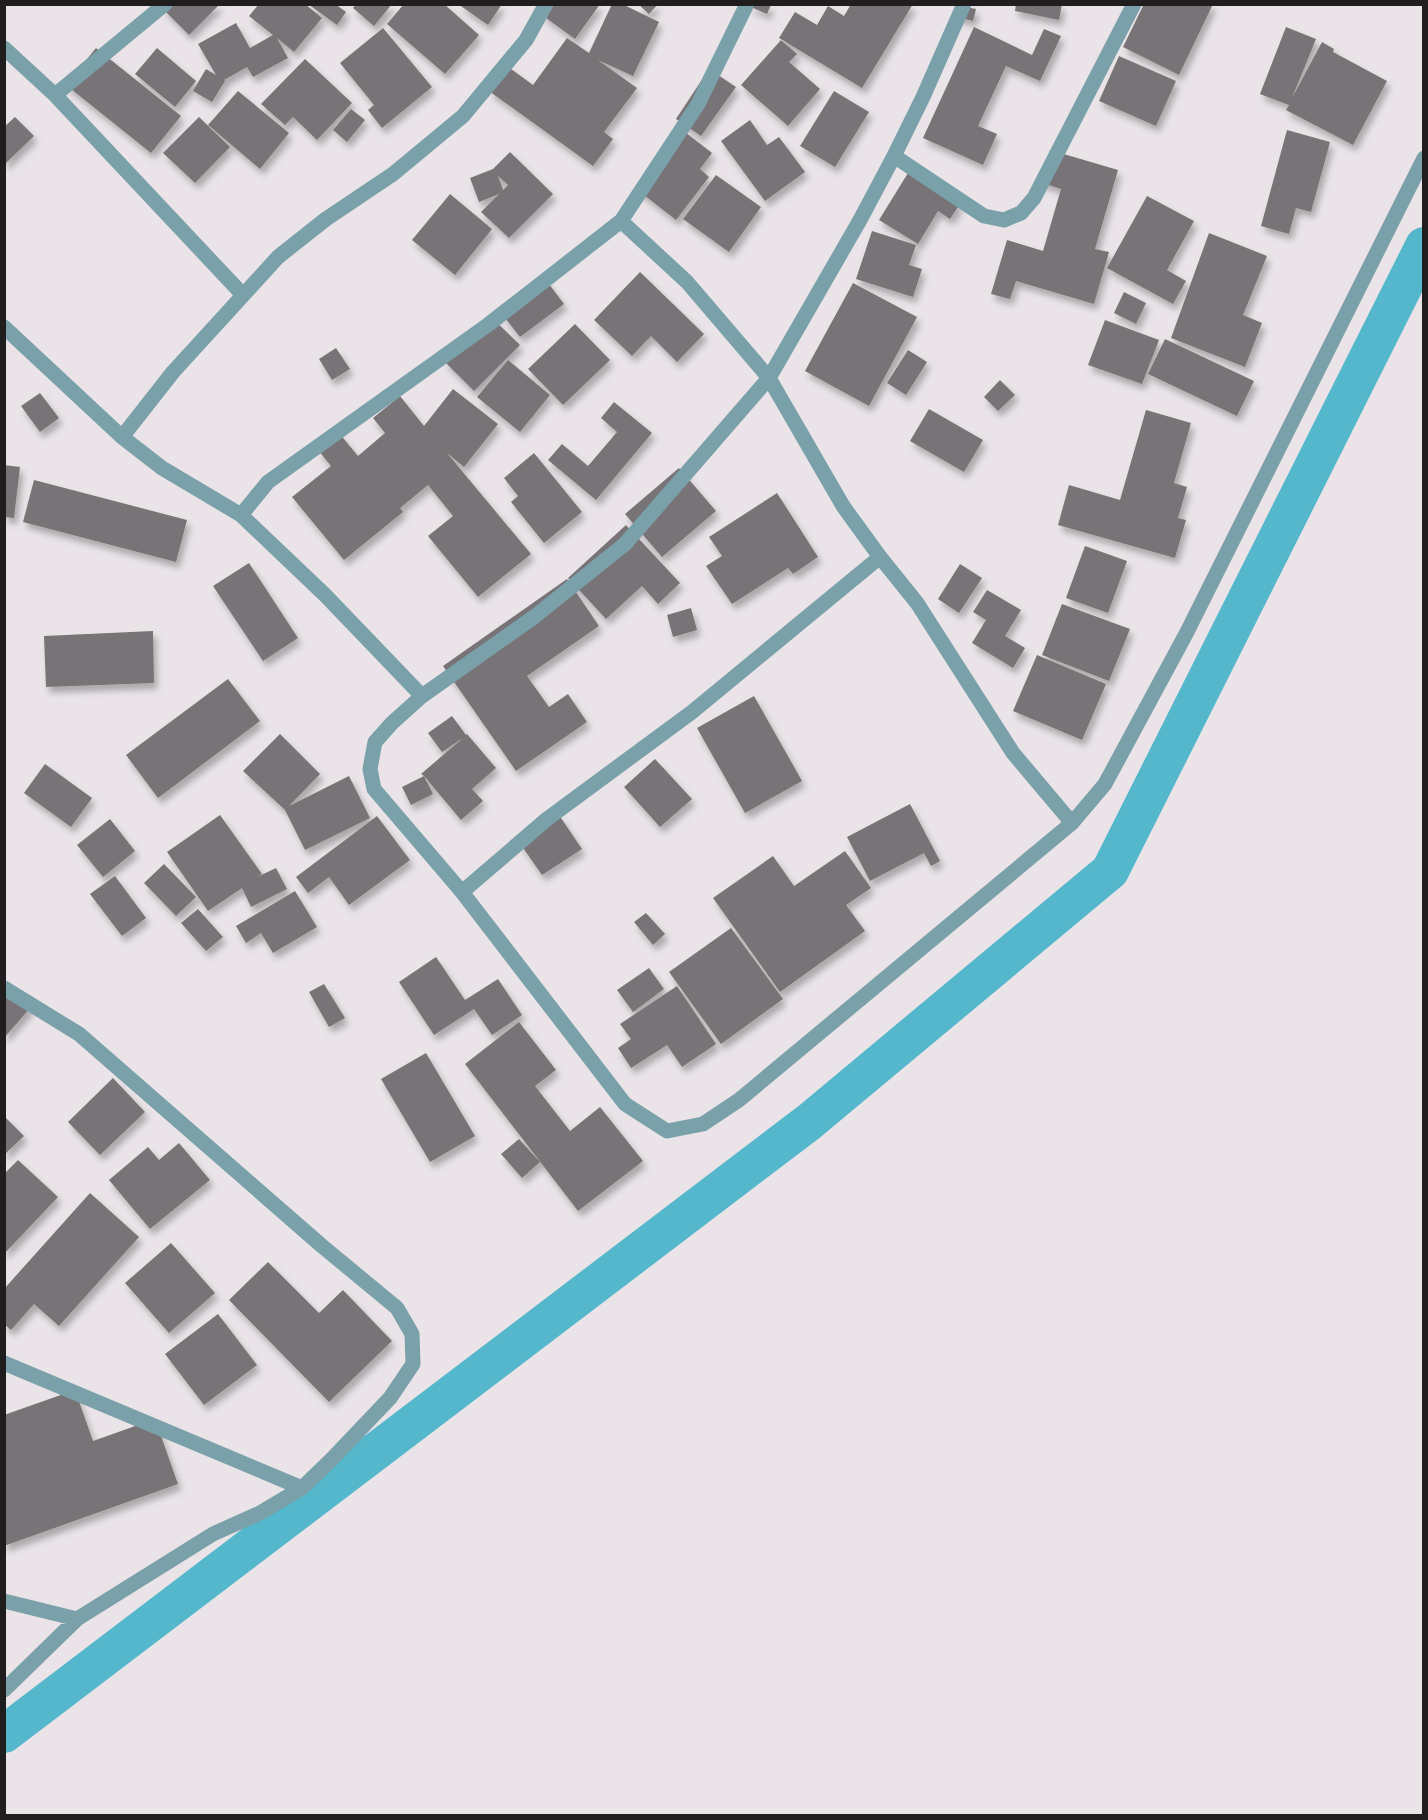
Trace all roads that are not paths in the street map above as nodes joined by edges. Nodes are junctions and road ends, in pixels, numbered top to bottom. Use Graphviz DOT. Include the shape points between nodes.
graph roads {
  1 [pos="165,4"];
  2 [pos="546,4"];
  3 [pos="747,4"];
  4 [pos="964,4"];
  5 [pos="1134,4"];
  6 [pos="4,48"];
  7 [pos="55,95"];
  8 [pos="894,156"];
  9 [pos="1424,158"];
  10 [pos="621,221"];
  11 [pos="243,295"];
  12 [pos="4,327"];
  13 [pos="769,378"];
  14 [pos="122,437"];
  15 [pos="241,515"];
  16 [pos="880,557"];
  17 [pos="422,696"];
  18 [pos="1072,823"];
  19 [pos="462,892"];
  20 [pos="6,991"];
  21 [pos="4,1363"];
  22 [pos="302,1488"];
  23 [pos="4,1601"];
  24 [pos="77,1619"];
  25 [pos="4,1690"];
  1 -- 7 [label="street"];
  2 -- 11 [label="street" via="526,40 463,116 393,174 326,219 278,258"];
  3 -- 10 [label="street" via="698,104"];
  4 -- 8 [label="street"];
  5 -- 8 [label="street" via="1034,198 1021,213 1004,220 984,216"];
  6 -- 7 [label="street"];
  7 -- 11 [label="street"];
  8 -- 13 [label="street"];
  9 -- 18 [label="street" via="1187,632 1105,784"];
  10 -- 13 [label="street" via="687,282"];
  10 -- 15 [label="street" via="489,324 268,482"];
  11 -- 14 [label="street"];
  12 -- 14 [label="street"];
  13 -- 16 [label="street" via="843,506"];
  13 -- 17 [label="street" via="625,544 534,617"];
  14 -- 15 [label="street" via="162,468"];
  15 -- 17 [label="street"];
  16 -- 18 [label="street" via="917,603 1013,753"];
  16 -- 19 [label="street" via="692,712 548,819"];
  17 -- 19 [label="street" via="375,742 370,769 374,789"];
  18 -- 19 [label="street" via="739,1100 703,1124 667,1131 625,1104"];
  20 -- 22 [label="street" via="79,1034 397,1308 412,1334 413,1364 390,1398"];
  21 -- 22 [label="street"];
  22 -- 24 [label="street" via="213,1534"];
  23 -- 24 [label="street"];
  24 -- 25 [label="street"];
}
